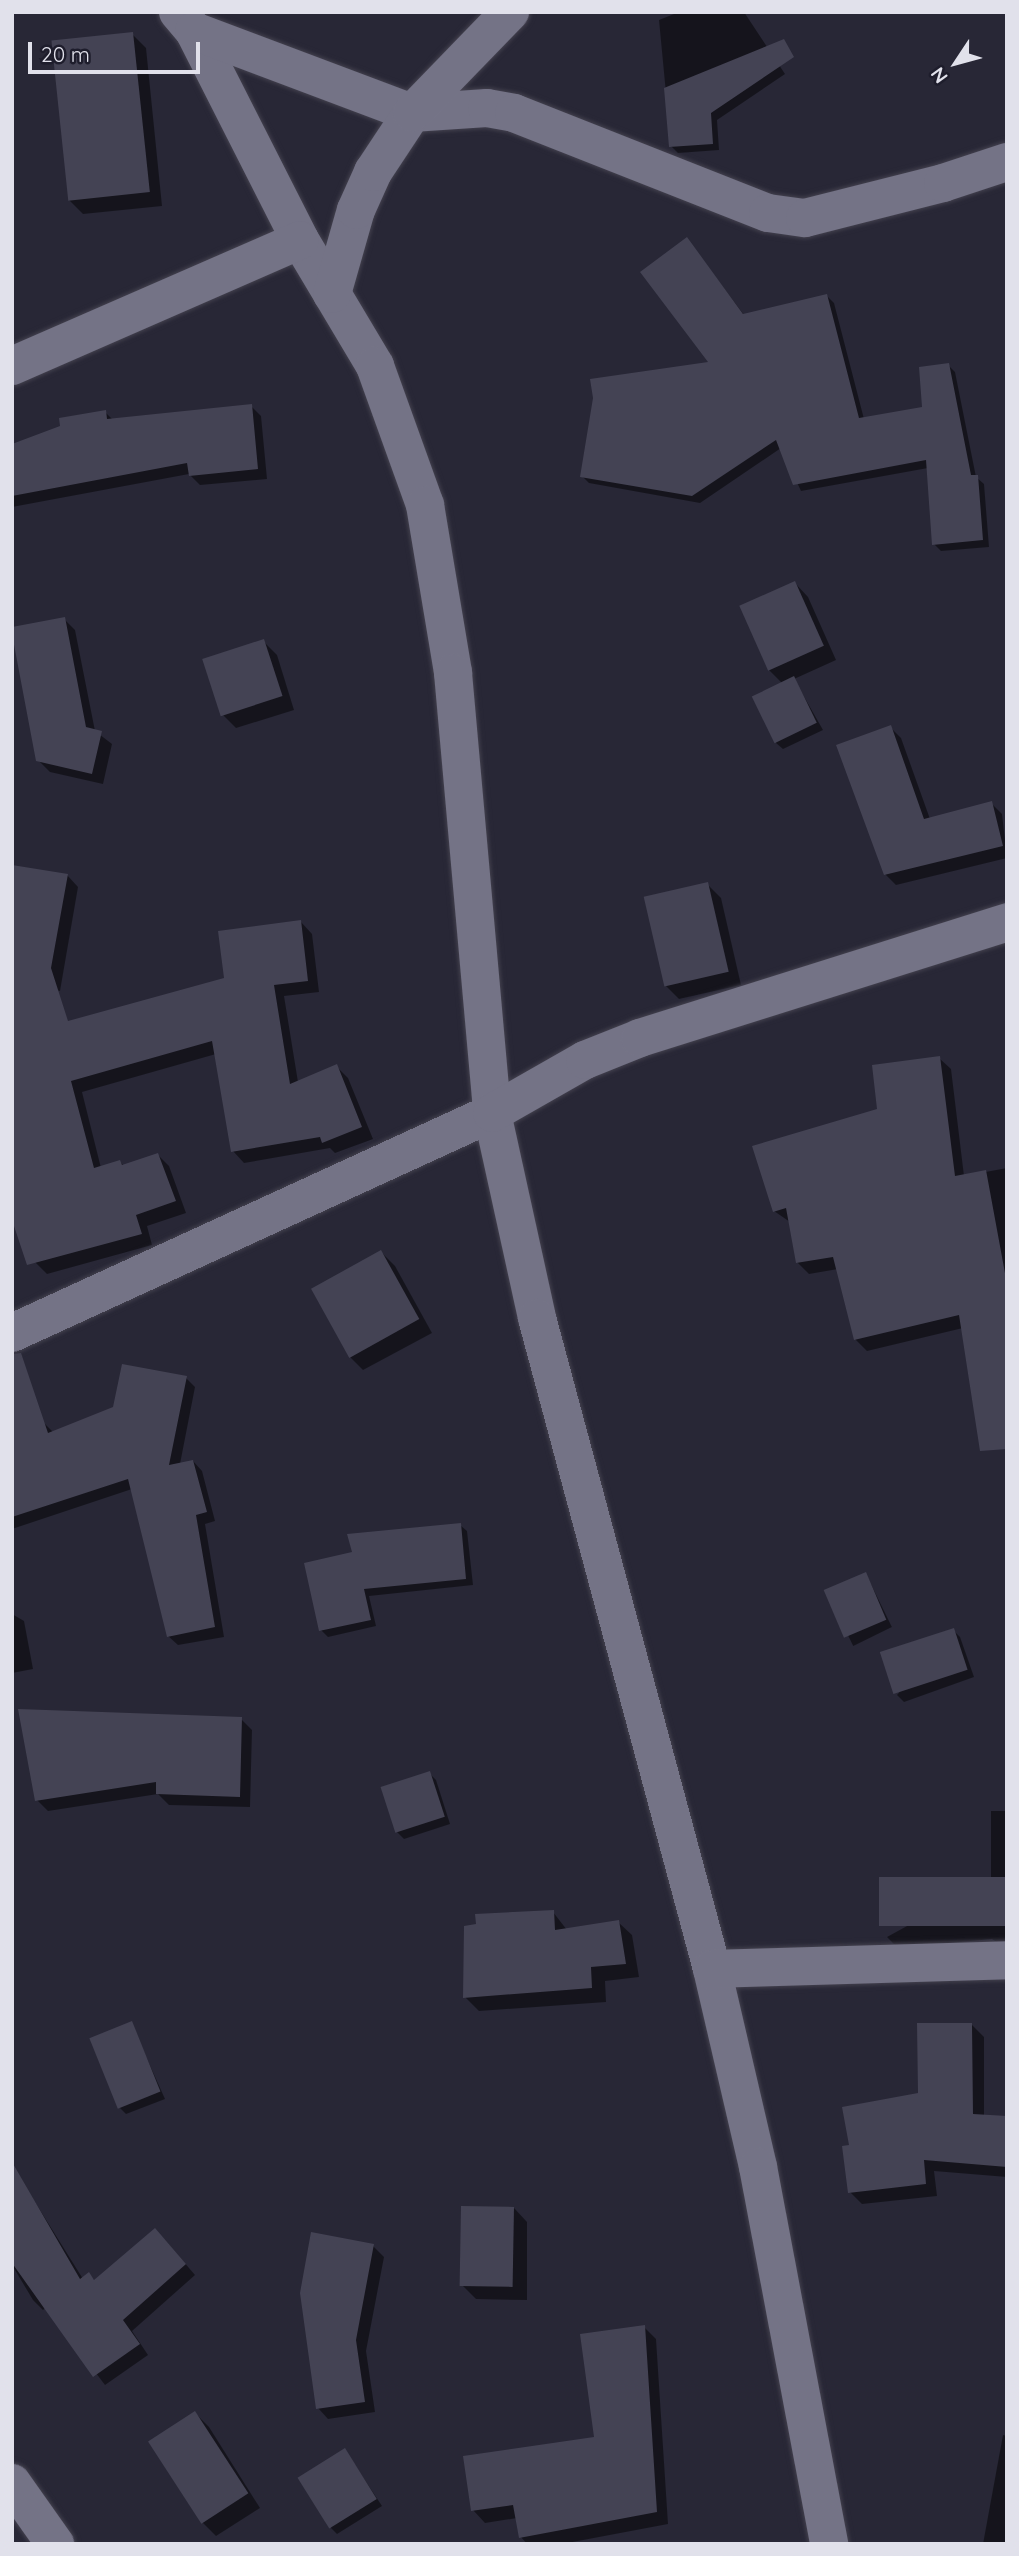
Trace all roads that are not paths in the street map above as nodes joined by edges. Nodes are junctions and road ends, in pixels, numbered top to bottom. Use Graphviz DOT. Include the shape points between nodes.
graph roads {
  1 [pos="510,12"];
  2 [pos="186,21"];
  3 [pos="412,113"];
  4 [pos="1007,162"];
  5 [pos="300,240"];
  6 [pos="332,294"];
  7 [pos="12,366"];
  8 [pos="1007,922"];
  9 [pos="492,1113"];
  10 [pos="12,1333"];
  11 [pos="1007,1960"];
  12 [pos="712,1969"];
  13 [pos="12,2483"];
  14 [pos="55,2544"];
  15 [pos="828,2544"];
  1 -- 3 [label="street"];
  2 -- 3 [label="street"];
  2 -- 5 [label="street"];
  3 -- 4 [label="street" via="487,108 514,113 768,214 805,218"];
  3 -- 6 [label="street" via="373,172 356,210"];
  5 -- 6 [label="street"];
  5 -- 7 [label="street"];
  6 -- 9 [label="street" via="375,366 425,505 453,673"];
  8 -- 9 [label="street" via="640,1038 585,1060"];
  9 -- 10 [label="street"];
  9 -- 12 [label="street" via="537,1318"];
  11 -- 12 [label="street"];
  12 -- 15 [label="street" via="758,2166"];
  13 -- 14 [label="street"];
}
